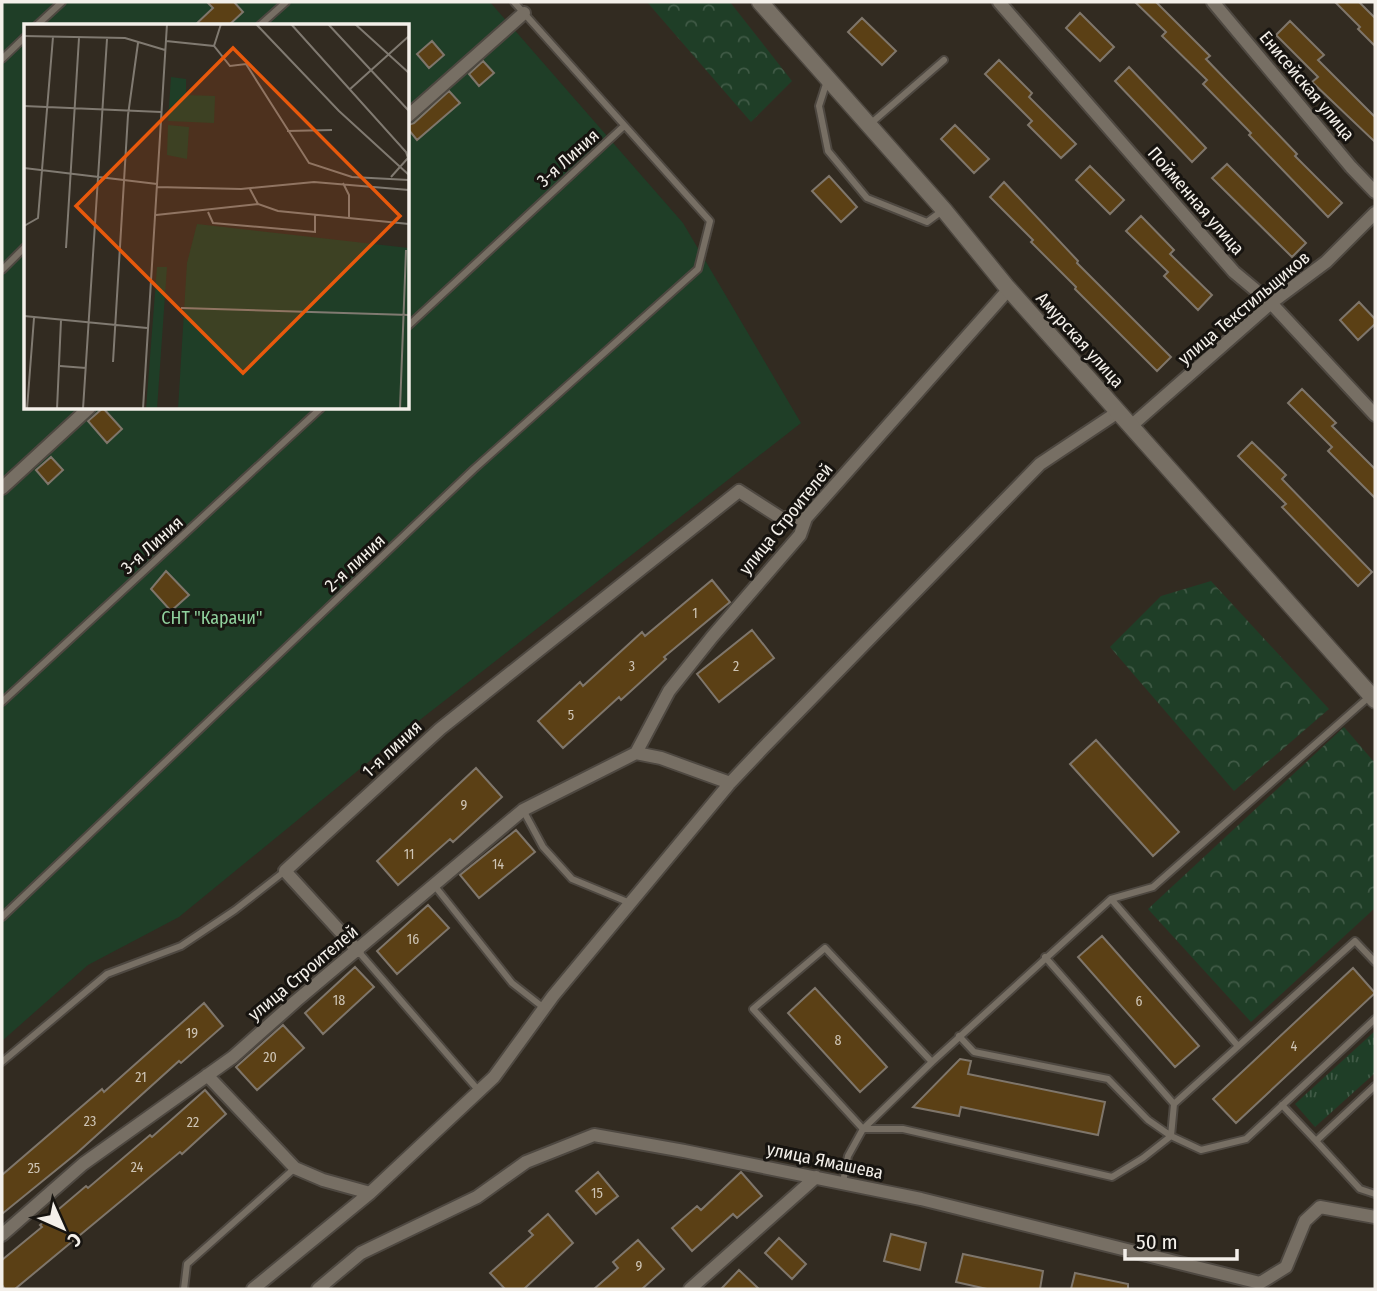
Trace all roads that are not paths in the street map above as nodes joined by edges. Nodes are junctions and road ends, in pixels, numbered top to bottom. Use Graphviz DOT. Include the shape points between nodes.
graph roads {
  1 [pos="62,2"];
  2 [pos="286,2"];
  3 [pos="514,2"];
  4 [pos="760,2"];
  5 [pos="999,2"];
  6 [pos="1213,2"];
  7 [pos="524,13"];
  8 [pos="38,24"];
  9 [pos="261,24"];
  10 [pos="24,38"];
  11 [pos="2,59"];
  12 [pos="944,60"];
  13 [pos="827,79"];
  14 [pos="410,114"];
  15 [pos="869,125"];
  16 [pos="624,127"];
  17 [pos="1375,192"];
  18 [pos="944,210"];
  19 [pos="1375,213"];
  20 [pos="24,248"];
  21 [pos="2,270"];
  22 [pos="1009,289"];
  23 [pos="1271,303"];
  24 [pos="410,324"];
  25 [pos="87,410"];
  26 [pos="319,410"];
  27 [pos="1118,412"];
  28 [pos="1375,415"];
  29 [pos="1131,426"];
  30 [pos="2,488"];
  31 [pos="806,518"];
  32 [pos="1373,698"];
  33 [pos="2,702"];
  34 [pos="636,753"];
  35 [pos="730,783"];
  36 [pos="523,810"];
  37 [pos="285,872"];
  38 [pos="433,885"];
  39 [pos="1111,899"];
  40 [pos="631,903"];
  41 [pos="2,918"];
  42 [pos="358,951"];
  43 [pos="1045,957"];
  44 [pos="1375,962"];
  45 [pos="544,1008"];
  46 [pos="1375,1019"];
  47 [pos="959,1036"];
  48 [pos="1238,1046"];
  49 [pos="2,1062"];
  50 [pos="932,1062"];
  51 [pos="207,1075"];
  52 [pos="1375,1086"];
  53 [pos="480,1091"];
  54 [pos="1174,1104"];
  55 [pos="1282,1105"];
  56 [pos="863,1129"];
  57 [pos="1171,1136"];
  58 [pos="1316,1142"];
  59 [pos="295,1168"];
  60 [pos="816,1177"];
  61 [pos="843,1182"];
  62 [pos="370,1194"];
  63 [pos="1375,1194"];
  64 [pos="1375,1217"];
  65 [pos="2,1235"];
  66 [pos="184,1289"];
  67 [pos="253,1289"];
  68 [pos="317,1289"];
  69 [pos="690,1289"];
  1 -- 8 [label="lane"];
  2 -- 9 [label="lane"];
  3 -- 7 [label="lane"];
  4 -- 13 [label="street, Амурская улица"];
  5 -- 23 [label="street, Пойменная улица" via="1234,272"];
  6 -- 17 [label="street, Енисейская улица"];
  7 -- 14 [label="street"];
  7 -- 16 [label="lane"];
  10 -- 11 [label="lane"];
  12 -- 15 [label="lane"];
  13 -- 15 [label="street, Амурская улица"];
  13 -- 18 [label="lane" via="819,106 828,151 867,198 928,222"];
  15 -- 18 [label="street, Амурская улица"];
  16 -- 24 [label="lane, 3-я Линия"];
  16 -- 41 [label="lane, 2-я линия" via="710,221 698,269 474,469"];
  18 -- 22 [label="street, Амурская улица"];
  19 -- 23 [label="street, улица Текстильщиков" via="1326,262"];
  20 -- 21 [label="lane"];
  22 -- 27 [label="street, Амурская улица"];
  22 -- 31 [label="street, улица Строителей"];
  23 -- 28 [label="street, Пойменная улица"];
  23 -- 29 [label="street, улица Текстильщиков"];
  25 -- 30 [label="street"];
  26 -- 33 [label="lane, 3-я Линия"];
  27 -- 29 [label="street, Амурская улица"];
  27 -- 35 [label="street" via="1040,464"];
  29 -- 32 [label="street, Амурская улица"];
  31 -- 34 [label="street, улица Строителей" via="800,535 669,691"];
  31 -- 37 [label="street, 1-я линия" via="781,518 739,491 440,729"];
  32 -- 39 [label="lane" via="1153,887"];
  34 -- 35 [label="street"];
  34 -- 36 [label="street, улица Строителей"];
  35 -- 40 [label="street"];
  36 -- 38 [label="street, улица Строителей"];
  36 -- 40 [label="lane" via="543,847 572,879"];
  37 -- 42 [label="street"];
  37 -- 49 [label="lane, 1-я линия" via="181,946 107,974"];
  38 -- 42 [label="street, улица Строителей"];
  38 -- 45 [label="lane" via="512,983"];
  39 -- 43 [label="lane"];
  39 -- 48 [label="lane"];
  40 -- 45 [label="street"];
  42 -- 51 [label="street, улица Строителей"];
  42 -- 53 [label="lane"];
  43 -- 47 [label="lane"];
  43 -- 54 [label="lane"];
  44 -- 48 [label="lane" via="1355,941"];
  45 -- 53 [label="street"];
  46 -- 55 [label="lane"];
  47 -- 50 [label="lane"];
  47 -- 57 [label="lane" via="974,1052 1108,1079 1148,1120"];
  48 -- 54 [label="lane"];
  50 -- 56 [label="lane"];
  50 -- 56 [label="lane" via="825,948 753,1009"];
  51 -- 59 [label="street"];
  51 -- 65 [label="street, улица Строителей" via="83,1164"];
  52 -- 58 [label="lane"];
  53 -- 62 [label="street"];
  54 -- 57 [label="lane"];
  55 -- 57 [label="lane" via="1246,1139 1201,1150"];
  55 -- 58 [label="lane"];
  56 -- 57 [label="lane" via="903,1129 1112,1177"];
  56 -- 61 [label="lane" via="848,1156"];
  58 -- 63 [label="lane" via="1360,1189"];
  59 -- 62 [label="street"];
  59 -- 66 [label="lane" via="187,1264"];
  60 -- 61 [label="street, улица Ямашева"];
  60 -- 68 [label="street, улица Ямашева" via="594,1135 526,1162 478,1197 361,1252"];
  60 -- 69 [label="street"];
  61 -- 64 [label="street, улица Ямашева" via="1260,1283 1286,1267 1305,1221 1320,1207"];
  62 -- 67 [label="street"];
}
